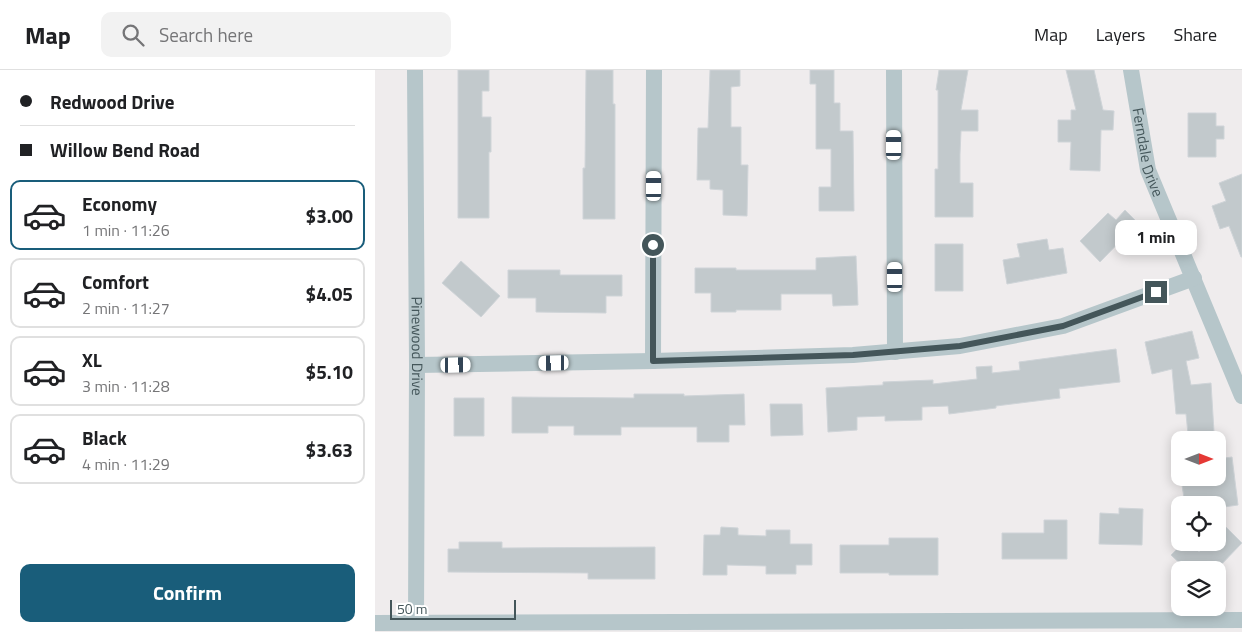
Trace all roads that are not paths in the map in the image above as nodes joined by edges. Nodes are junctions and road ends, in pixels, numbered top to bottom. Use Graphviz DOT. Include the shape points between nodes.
graph roads {
  1 [pos="415,70"];
  2 [pos="654,70"];
  3 [pos="893,70"];
  4 [pos="1131,70"];
  5 [pos="1194,278"];
  6 [pos="895,352"];
  7 [pos="653,361"];
  8 [pos="417,365"];
  9 [pos="1242,396"];
  10 [pos="1242,620"];
  11 [pos="375,622"];
  12 [pos="416,622"];
  13 [pos="844,626"];
  14 [pos="1117,626"];
  15 [pos="594,627"];
  1 -- 8 [label="street, Pinewood Drive"];
  2 -- 7 [label="street"];
  3 -- 6 [label="street"];
  4 -- 5 [label="street, Ferndale Drive" via="1148,170"];
  5 -- 6 [label="street" via="1063,326 960,346"];
  5 -- 9 [label="street, Ferndale Drive"];
  6 -- 7 [label="street"];
  7 -- 8 [label="street"];
  8 -- 12 [label="street, Pinewood Drive"];
  10 -- 14 [label="street"];
  11 -- 12 [label="street"];
  12 -- 15 [label="street"];
  13 -- 14 [label="street"];
  13 -- 15 [label="street"];
}
